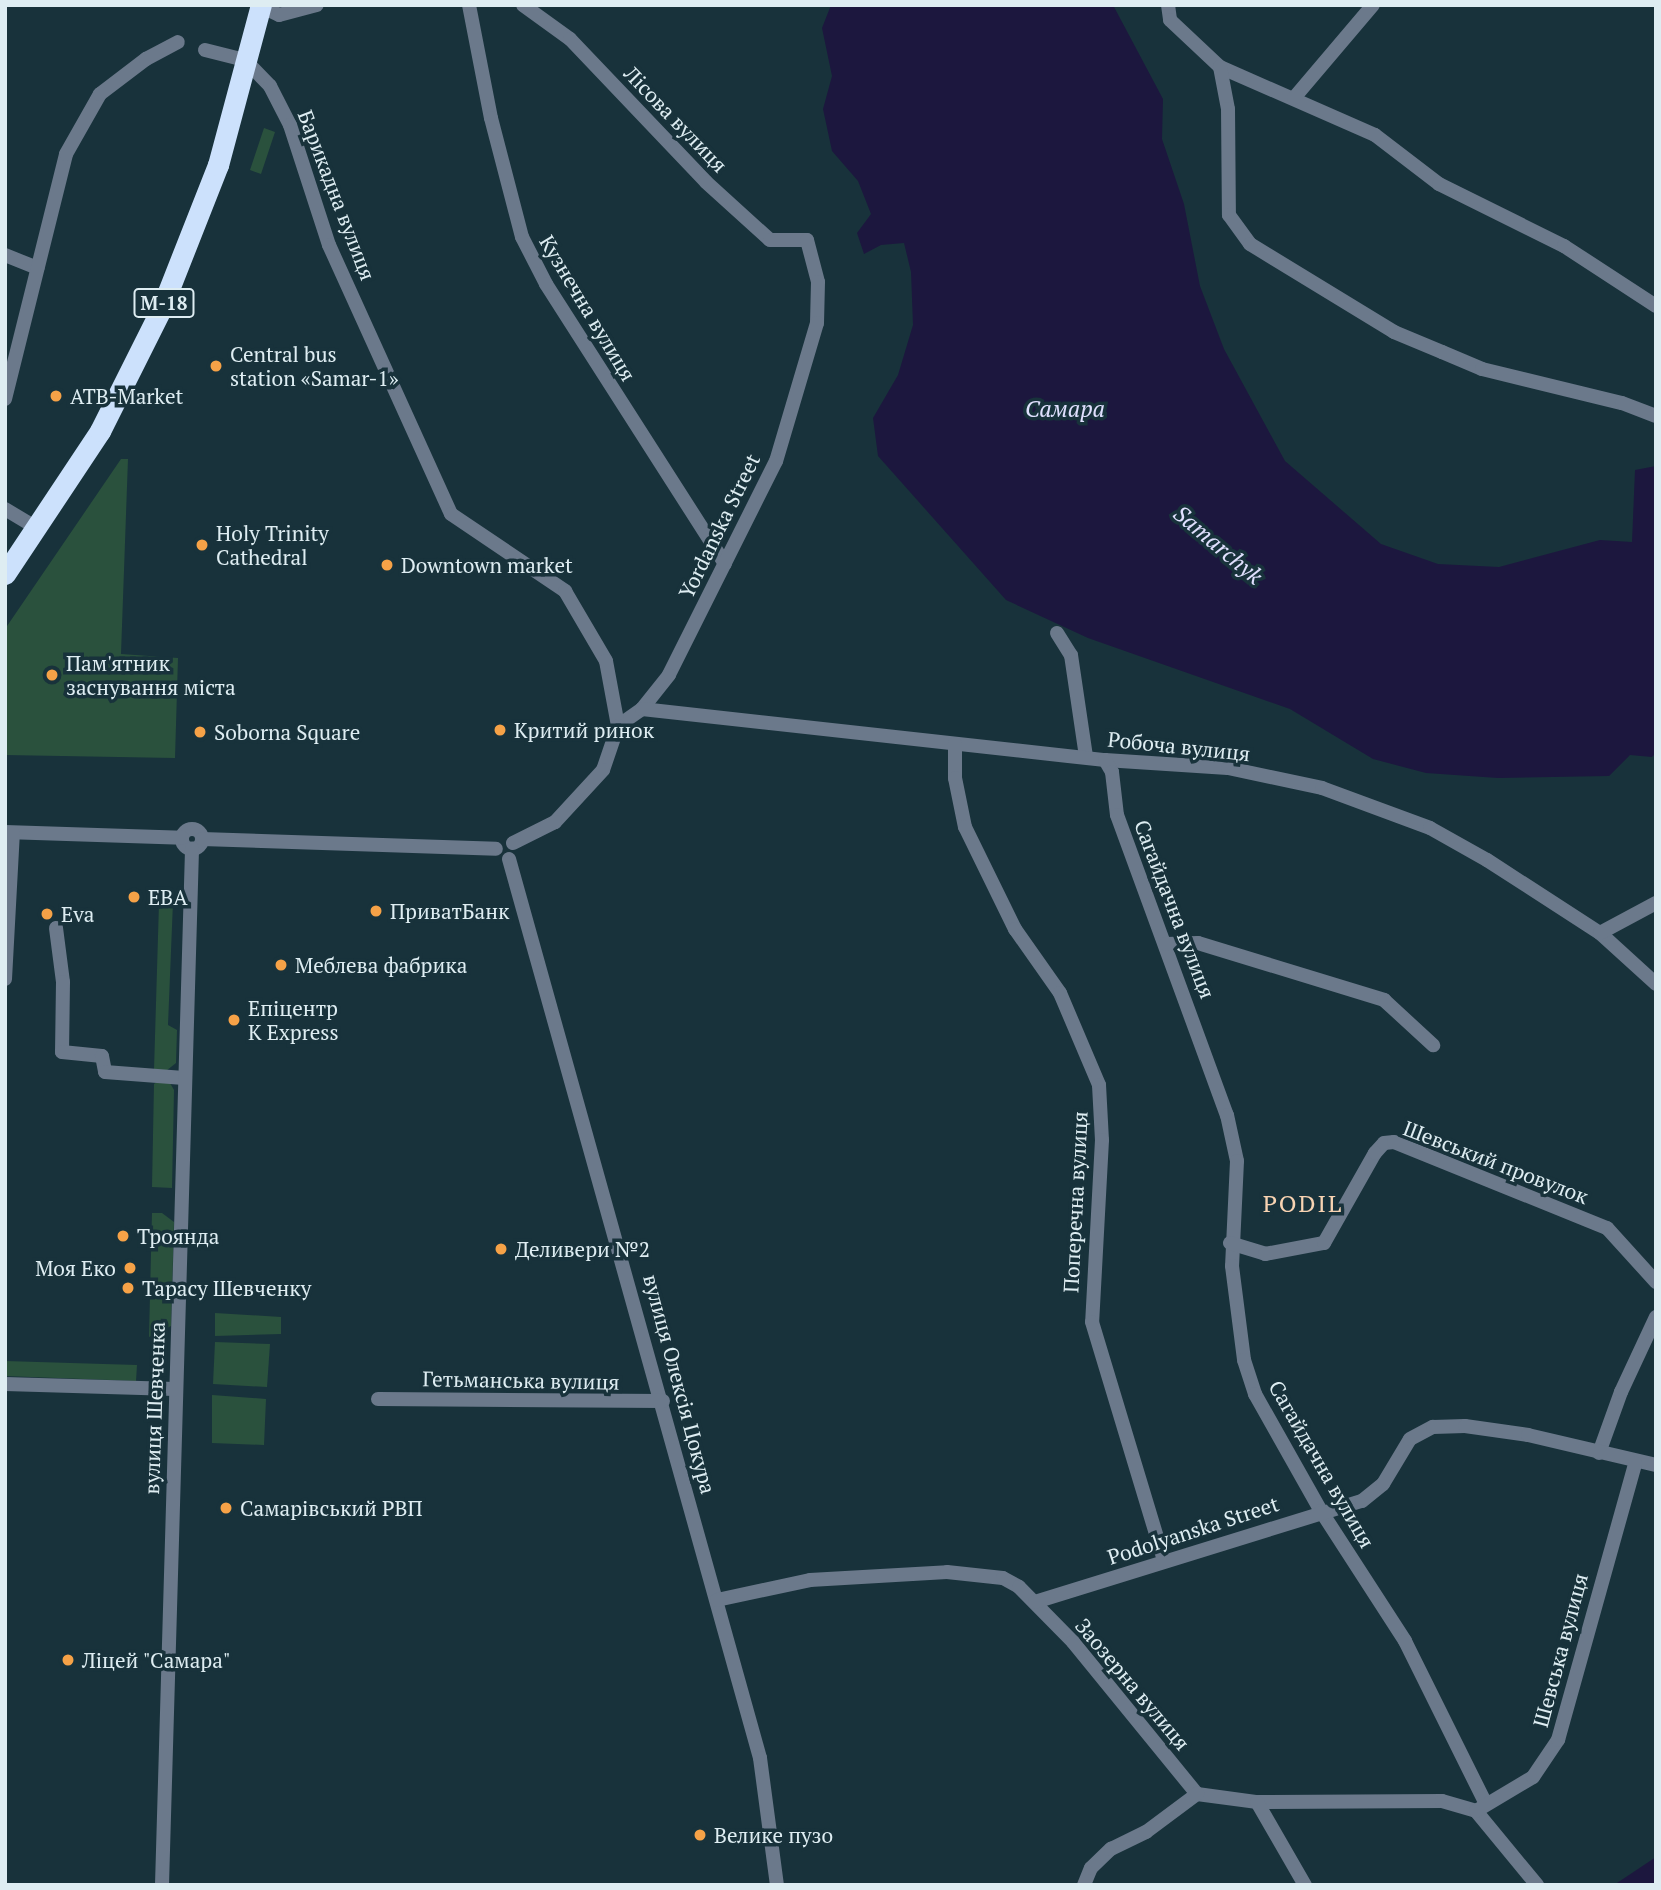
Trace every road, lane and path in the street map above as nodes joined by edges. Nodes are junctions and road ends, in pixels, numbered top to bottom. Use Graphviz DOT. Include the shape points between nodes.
graph roads {
  1 [pos="317,5"];
  2 [pos="469,5"];
  3 [pos="523,5"];
  4 [pos="1168,5"];
  5 [pos="1373,5"];
  6 [pos="271,8"];
  7 [pos="178,42"];
  8 [pos="205,50"];
  9 [pos="245,60"];
  10 [pos="1220,67"];
  11 [pos="1294,97"];
  12 [pos="807,240"];
  13 [pos="5,255"];
  14 [pos="37,268"];
  15 [pos="1656,306"];
  16 [pos="5,398"];
  17 [pos="1656,416"];
  18 [pos="5,509"];
  19 [pos="37,528"];
  20 [pos="724,564"];
  21 [pos="5,574"];
  22 [pos="1057,633"];
  23 [pos="642,709"];
  24 [pos="618,726"];
  25 [pos="955,744"];
  26 [pos="1086,757"];
  27 [pos="1105,760"];
  28 [pos="9,833"];
  29 [pos="192,842"];
  30 [pos="513,843"];
  31 [pos="496,849"];
  32 [pos="509,859"];
  33 [pos="1656,903"];
  34 [pos="56,928"];
  35 [pos="1600,933"];
  36 [pos="1166,944"];
  37 [pos="5,979"];
  38 [pos="1656,984"];
  39 [pos="1433,1045"];
  40 [pos="184,1078"];
  41 [pos="1230,1243"];
  42 [pos="1656,1282"];
  43 [pos="1656,1317"];
  44 [pos="5,1384"];
  45 [pos="175,1389"];
  46 [pos="378,1399"];
  47 [pos="663,1401"];
  48 [pos="1599,1453"];
  49 [pos="1634,1464"];
  50 [pos="1656,1465"];
  51 [pos="1321,1511"];
  52 [pos="1164,1561"];
  53 [pos="717,1600"];
  54 [pos="1035,1602"];
  55 [pos="1197,1794"];
  56 [pos="1257,1802"];
  57 [pos="1480,1807"];
  58 [pos="1534,1881"];
  59 [pos="162,1885"];
  60 [pos="777,1885"];
  61 [pos="1084,1885"];
  62 [pos="1305,1885"];
  1 -- 6 [label="street"];
  2 -- 20 [label="street, Кузнечна вулиця" via="491,118 522,237"];
  3 -- 12 [label="street, Лісова вулиця" via="570,39 706,182 770,240"];
  4 -- 10 [label="street" via="1170,20"];
  5 -- 11 [label="street"];
  6 -- 9 [label="highway, М-18"];
  7 -- 14 [label="street" via="146,59 100,94 65,154"];
  8 -- 9 [label="street"];
  9 -- 19 [label="highway, М-18" via="218,165 162,307 100,431"];
  9 -- 24 [label="street, Барикадна вулиця" via="270,86 290,125 329,245 451,514 565,591 606,661"];
  10 -- 11 [label="street"];
  10 -- 17 [label="street" via="1228,109 1229,215 1250,244 1394,331 1482,369 1622,403"];
  11 -- 15 [label="street" via="1375,135 1439,184 1564,246"];
  12 -- 20 [label="street, Yordanska Street" via="818,282 817,323 776,461"];
  13 -- 14 [label="street"];
  14 -- 16 [label="street"];
  18 -- 19 [label="street"];
  19 -- 21 [label="highway, М-18"];
  20 -- 23 [label="street, Yordanska Street" via="669,675"];
  22 -- 26 [label="street" via="1071,656"];
  23 -- 24 [label="street, Yordanska Street"];
  23 -- 25 [label="street, Робоча вулиця"];
  24 -- 30 [label="street" via="603,770 555,821"];
  25 -- 26 [label="street, Робоча вулиця"];
  25 -- 52 [label="street, Поперечна вулиця" via="955,778 965,827 1015,929 1060,993 1099,1085 1102,1140 1092,1322"];
  26 -- 27 [label="street, Робоча вулиця"];
  27 -- 35 [label="street, Робоча вулиця" via="1228,768 1361,802 1430,828"];
  27 -- 36 [label="street, Сагайдачна вулиця" via="1112,772 1118,815"];
  28 -- 29 [label="street"];
  28 -- 37 [label="street"];
  29 -- 31 [label="street"];
  29 -- 40 [label="street, вулиця Шевченка"];
  30 -- 31 [label="street" via="504,840"];
  30 -- 32 [label="street" via="515,852"];
  31 -- 32 [label="street" via="500,858"];
  32 -- 47 [label="street, вулиця Олексія Цокура"];
  33 -- 35 [label="street"];
  34 -- 40 [label="street" via="63,982 62,1052 102,1056 105,1072"];
  35 -- 38 [label="street, Робоча вулиця"];
  36 -- 39 [label="street" via="1198,943 1384,1000"];
  36 -- 41 [label="street, Сагайдачна вулиця" via="1227,1115 1237,1161"];
  40 -- 45 [label="street, вулиця Шевченка"];
  41 -- 42 [label="street, Шевський провулок" via="1265,1255 1324,1244 1375,1153 1384,1143 1394,1142 1606,1228"];
  41 -- 51 [label="street, Сагайдачна вулиця" via="1244,1360 1255,1394"];
  43 -- 48 [label="street"];
  44 -- 45 [label="street"];
  45 -- 59 [label="street, вулиця Шевченка"];
  46 -- 47 [label="street, Гетьманська вулиця"];
  47 -- 53 [label="street, вулиця Олексія Цокура"];
  48 -- 49 [label="street, Podolyanska Street"];
  48 -- 51 [label="street, Podolyanska Street" via="1528,1435 1465,1426 1433,1427 1410,1439 1383,1484 1362,1501"];
  49 -- 50 [label="street, Podolyanska Street"];
  49 -- 57 [label="street, Шевська вулиця" via="1558,1740 1533,1777"];
  51 -- 52 [label="street, Podolyanska Street"];
  51 -- 57 [label="street, Сагайдачна вулиця" via="1405,1641"];
  52 -- 54 [label="street, Podolyanska Street"];
  53 -- 54 [label="street" via="810,1580 947,1572 1003,1578"];
  53 -- 60 [label="street, вулиця Олексія Цокура" via="760,1759"];
  54 -- 55 [label="street, Заозерна вулиця" via="1122,1699"];
  55 -- 56 [label="street"];
  55 -- 61 [label="street" via="1146,1832 1111,1849 1091,1868"];
  56 -- 57 [label="street" via="1442,1801"];
  56 -- 62 [label="street"];
  57 -- 58 [label="street, Сагайдачна вулиця"];
}
